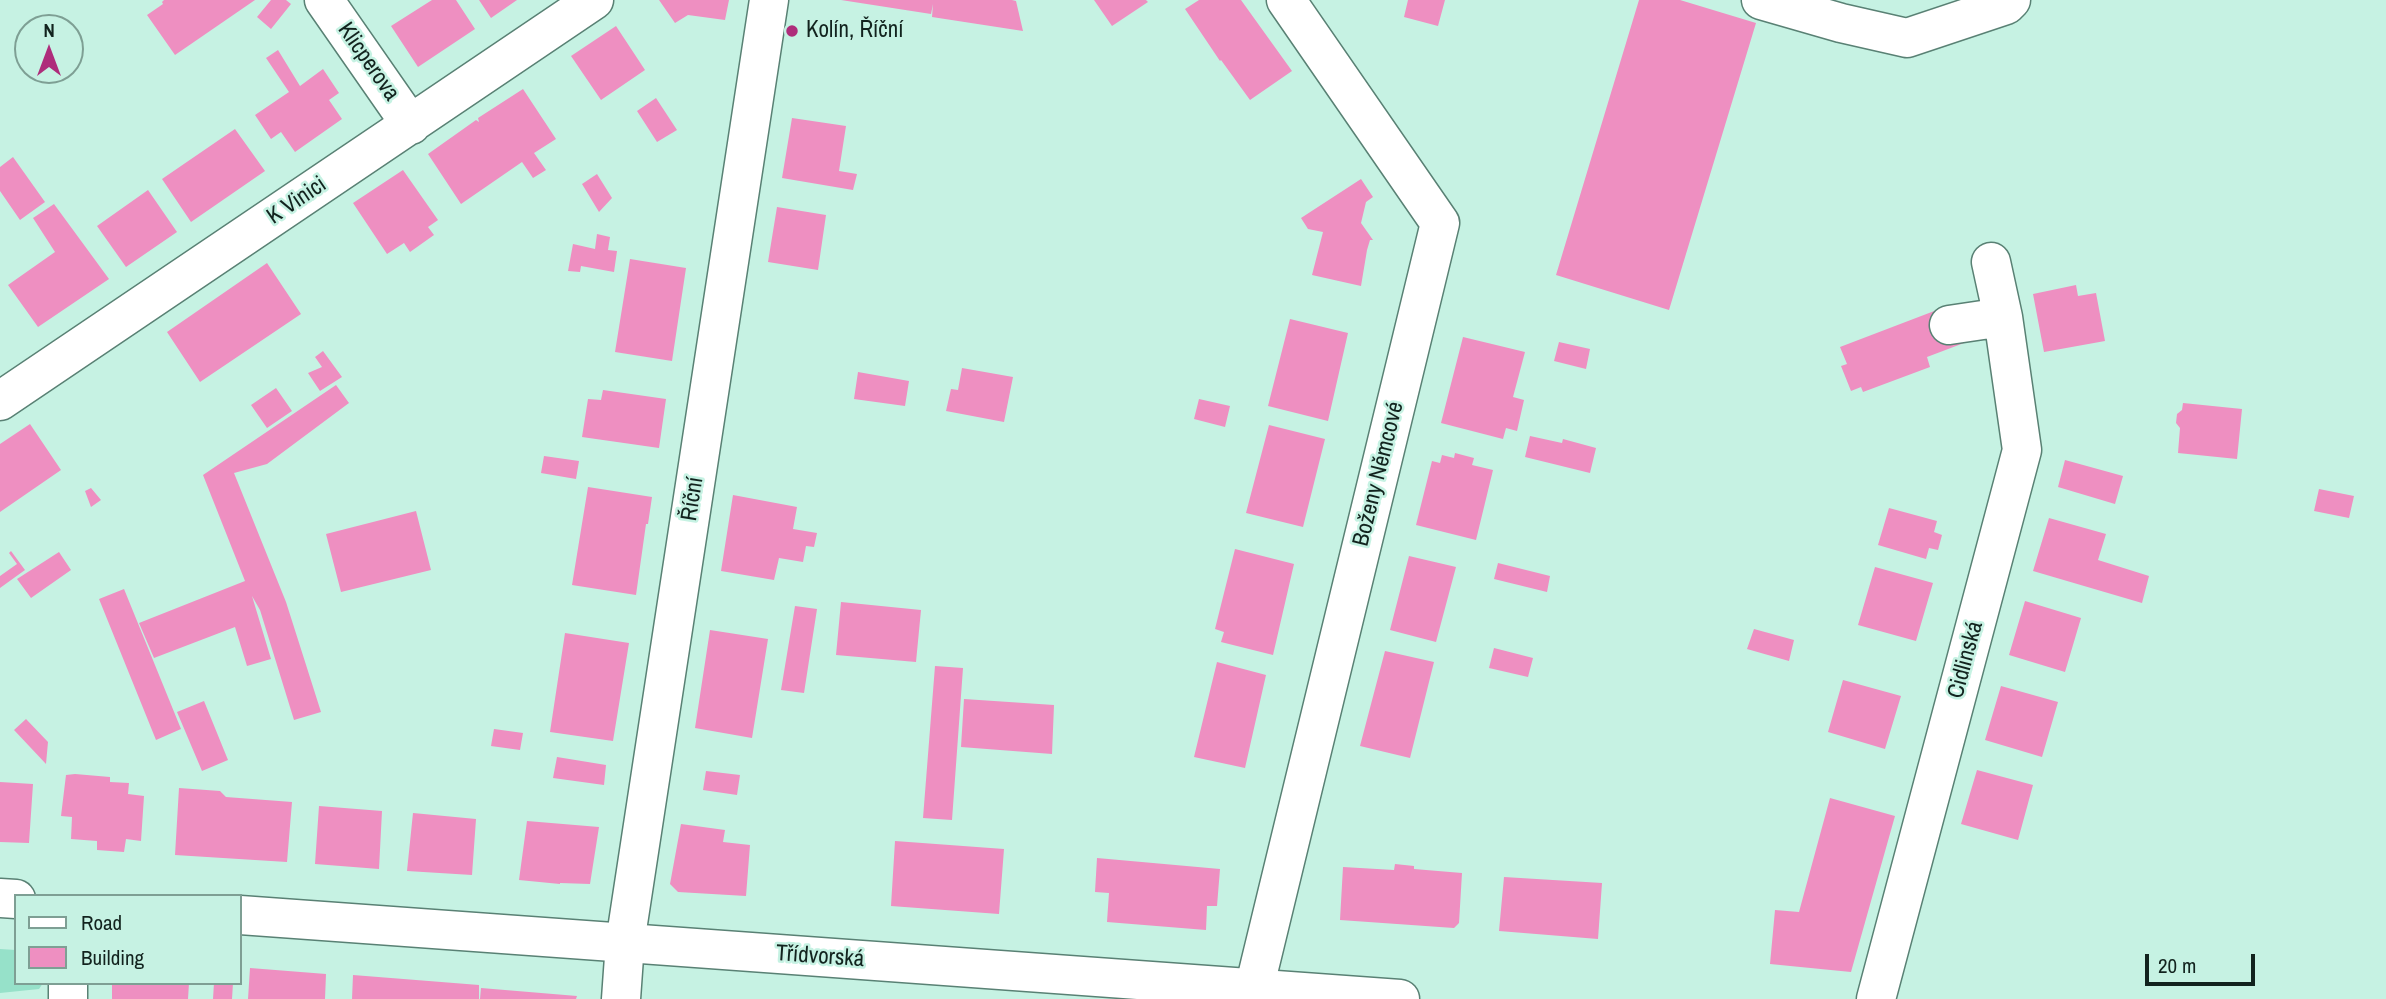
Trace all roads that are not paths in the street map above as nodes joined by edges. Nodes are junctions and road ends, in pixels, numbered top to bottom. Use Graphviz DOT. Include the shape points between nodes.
graph roads {
  1 [pos="324,0"];
  2 [pos="594,0"];
  3 [pos="769,0"];
  4 [pos="1286,0"];
  5 [pos="1761,0"];
  6 [pos="2011,0"];
  7 [pos="411,124"];
  8 [pos="1990,262"];
  9 [pos="2003,317"];
  10 [pos="1949,326"];
  11 [pos="0,401"];
  12 [pos="242,915"];
  13 [pos="625,943"];
  14 [pos="1254,989"];
  15 [pos="1214,992"];
  16 [pos="621,999"];
  17 [pos="1400,999"];
  18 [pos="1876,999"];
  1 -- 7 [label="street, Klicperova"];
  2 -- 7 [label="street, K Vinici"];
  3 -- 13 [label="street, Říční"];
  4 -- 14 [label="street, Boženy Němcové" via="1440,223"];
  5 -- 6 [label="street" via="1907,38"];
  7 -- 11 [label="street, K Vinici"];
  8 -- 9 [label="street, Cidlinská"];
  9 -- 10 [label="street"];
  9 -- 18 [label="street, Cidlinská" via="2022,450"];
  12 -- 13 [label="street, Třídvorská"];
  13 -- 15 [label="street, Třídvorská"];
  13 -- 16 [label="street, Říční"];
  14 -- 15 [label="street, Třídvorská"];
  14 -- 17 [label="street, Třídvorská"];
}
